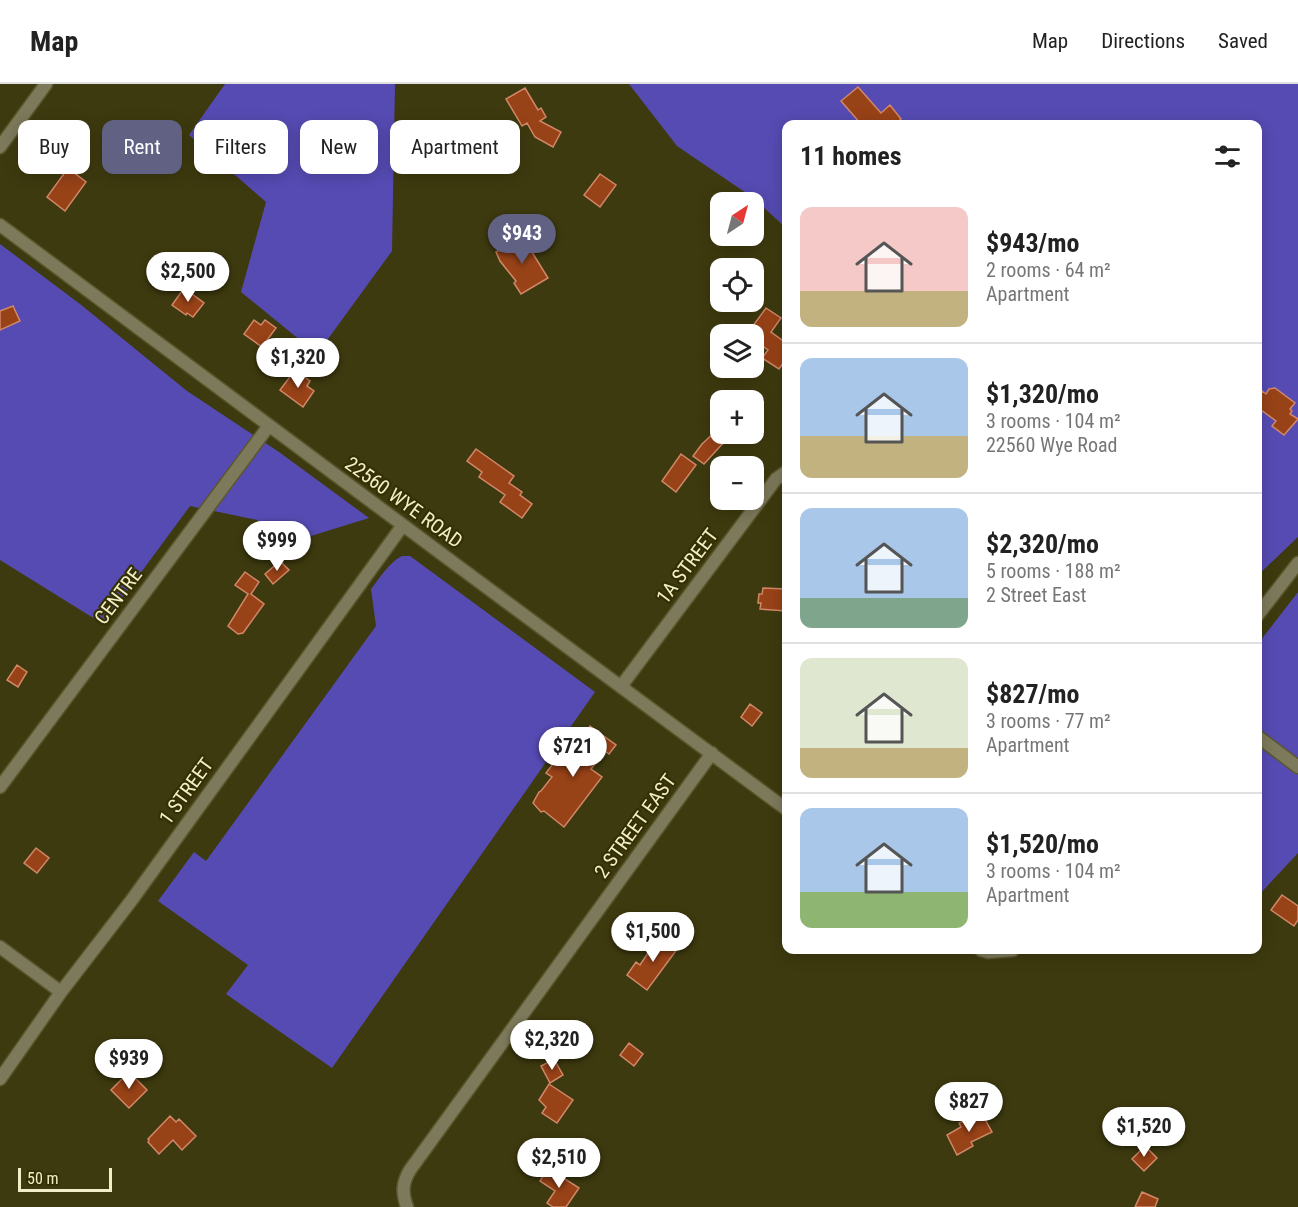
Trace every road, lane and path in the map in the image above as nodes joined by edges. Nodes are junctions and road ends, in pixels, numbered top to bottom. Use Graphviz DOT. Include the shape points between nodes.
graph roads {
  1 [pos="46,84"];
  2 [pos="0,147"];
  3 [pos="0,225"];
  4 [pos="268,427"];
  5 [pos="782,475"];
  6 [pos="403,525"];
  7 [pos="1298,562"];
  8 [pos="1262,609"];
  9 [pos="622,686"];
  10 [pos="1262,740"];
  11 [pos="712,753"];
  12 [pos="1298,767"];
  13 [pos="0,787"];
  14 [pos="782,806"];
  15 [pos="0,947"];
  16 [pos="61,992"];
  17 [pos="0,1079"];
  18 [pos="407,1207"];
  1 -- 2 [label="street"];
  3 -- 4 [label="street, 22560 WYE ROAD"];
  4 -- 6 [label="street, 22560 WYE ROAD"];
  4 -- 13 [label="street, CENTRE"];
  5 -- 9 [label="street, 1A STREET"];
  6 -- 9 [label="street, 22560 WYE ROAD"];
  6 -- 16 [label="street, 1 STREET"];
  7 -- 8 [label="street"];
  9 -- 11 [label="street, 22560 WYE ROAD"];
  10 -- 12 [label="street"];
  11 -- 14 [label="street, 22560 WYE ROAD"];
  11 -- 18 [label="street, 2 STREET EAST" via="410,1170 403,1186"];
  15 -- 16 [label="street"];
  16 -- 17 [label="street, 1 STREET"];
}
